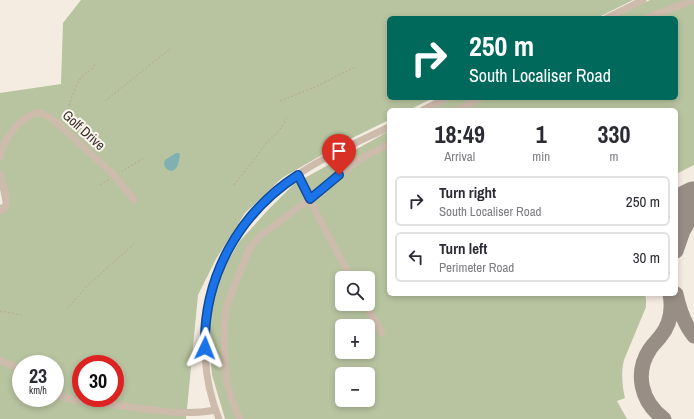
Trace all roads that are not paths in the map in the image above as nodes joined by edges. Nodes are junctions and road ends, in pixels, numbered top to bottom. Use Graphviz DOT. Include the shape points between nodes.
graph roads {
  1 [pos="644,0"];
  2 [pos="694,0"];
  3 [pos="612,16"];
  4 [pos="651,16"];
  5 [pos="443,100"];
  6 [pos="477,100"];
  7 [pos="427,108"];
  8 [pos="461,108"];
  9 [pos="387,128"];
  10 [pos="387,145"];
  11 [pos="0,157"];
  12 [pos="0,174"];
  13 [pos="298,175"];
  14 [pos="310,199"];
  15 [pos="134,200"];
  16 [pos="0,212"];
  17 [pos="347,271"];
  18 [pos="369,311"];
  19 [pos="382,333"];
  20 [pos="0,360"];
  21 [pos="12,366"];
  22 [pos="64,397"];
  23 [pos="215,410"];
  24 [pos="219,419"];
  25 [pos="240,419"];
  1 -- 3 [label="street"];
  2 -- 4 [label="street"];
  5 -- 7 [label="street"];
  6 -- 8 [label="street"];
  9 -- 13 [label="street" via="316,163"];
  10 -- 14 [label="street" via="359,160"];
  11 -- 15 [label="street, Golf Drive" via="8,137 18,124 32,114 46,114 115,176"];
  12 -- 16 [label="street" via="7,199 5,209"];
  13 -- 14 [label="street"];
  13 -- 23 [label="street" via="281,187 246,222 219,268 209,303 205,339 210,394"];
  14 -- 17 [label="street"];
  14 -- 25 [label="street" via="259,237 250,248 226,309 225,368 227,382"];
  18 -- 19 [label="street"];
  20 -- 21 [label="street"];
  22 -- 23 [label="street" via="161,411"];
  23 -- 24 [label="street"];
}
